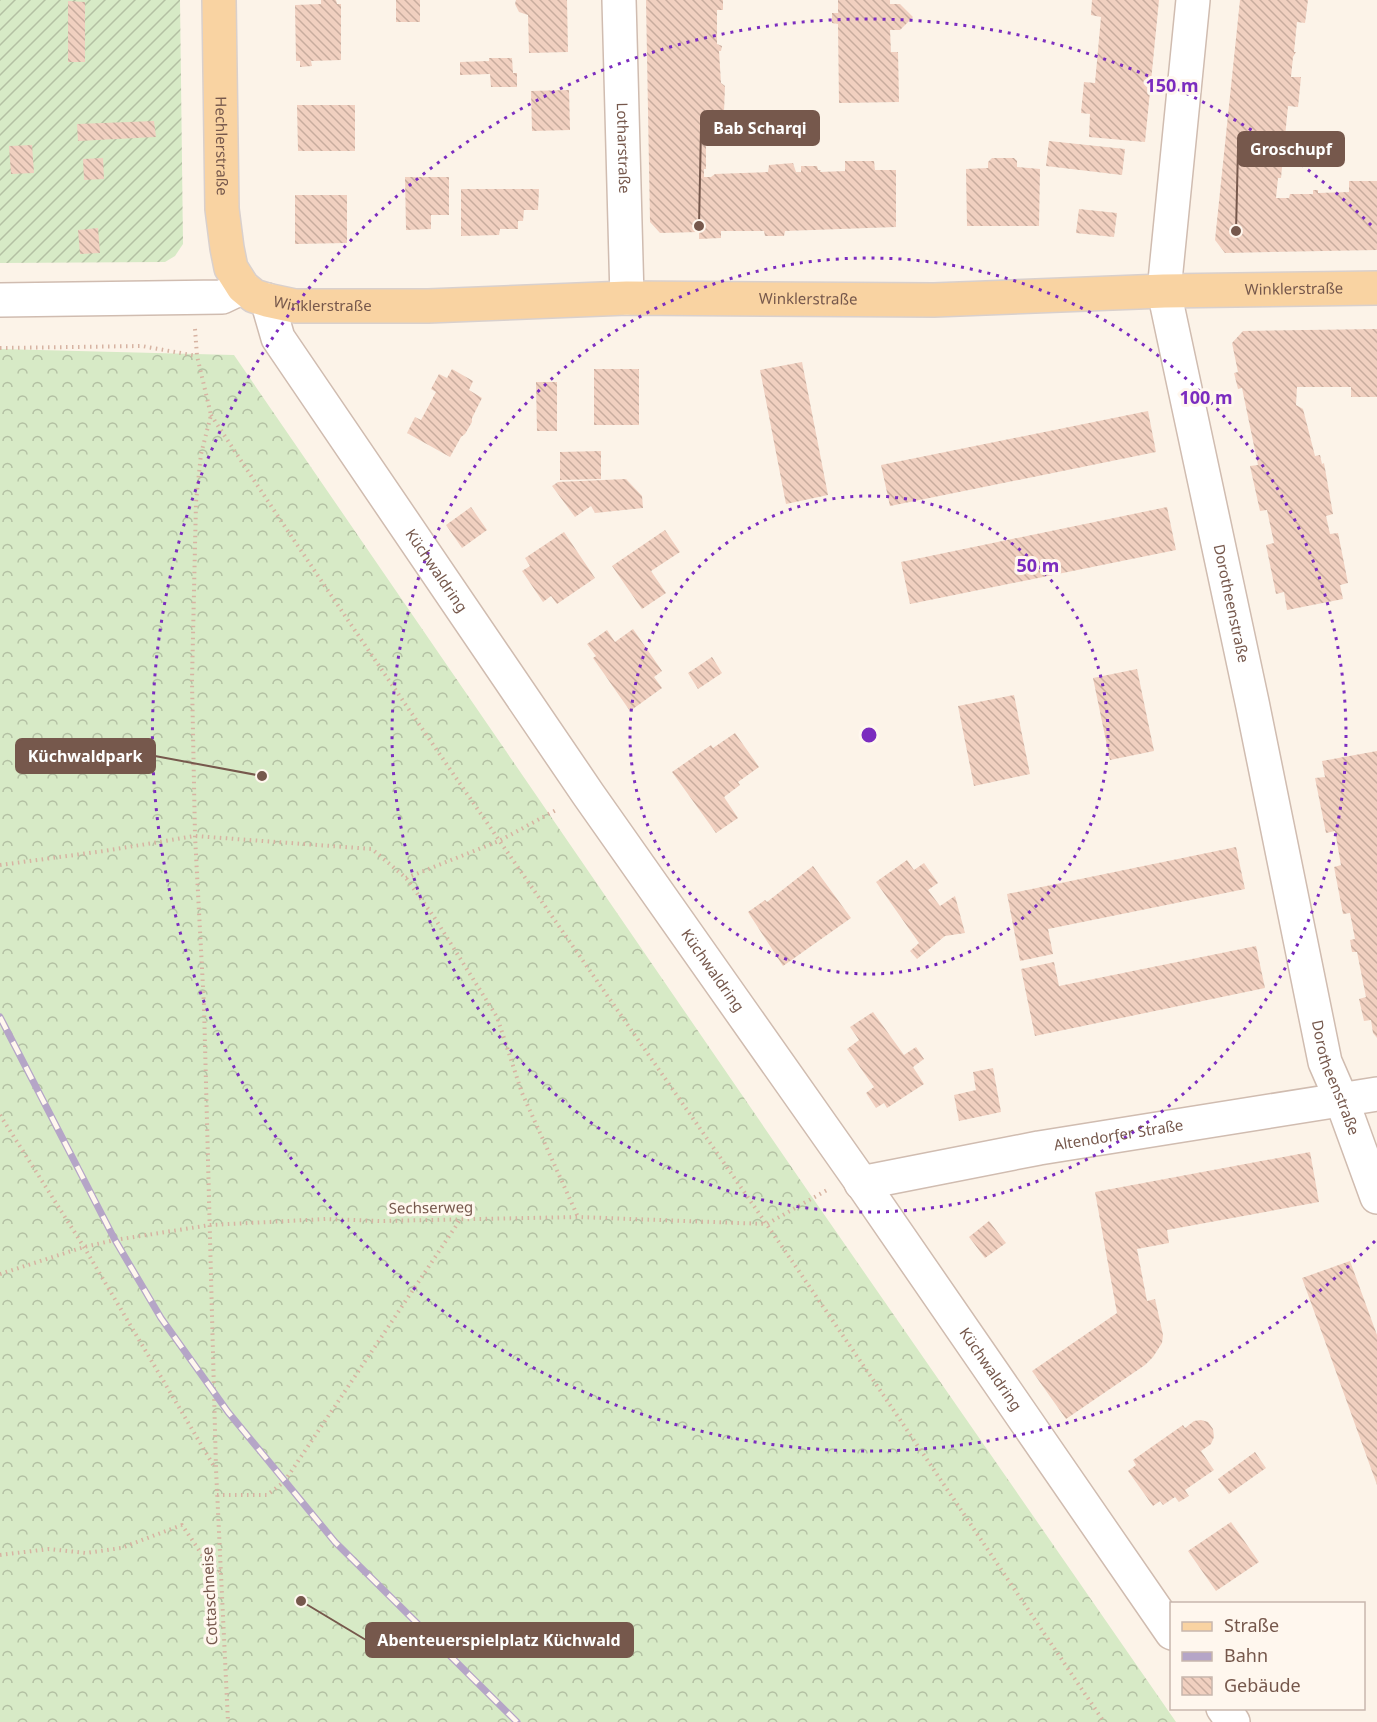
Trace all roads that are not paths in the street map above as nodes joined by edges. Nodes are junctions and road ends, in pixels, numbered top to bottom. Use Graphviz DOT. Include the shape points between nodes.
graph roads {
  1 [pos="219,0"];
  2 [pos="619,0"];
  3 [pos="1193,0"];
  4 [pos="1377,288"];
  5 [pos="1164,291"];
  6 [pos="255,294"];
  7 [pos="627,298"];
  8 [pos="0,300"];
  9 [pos="1377,1094"];
  10 [pos="1342,1101"];
  11 [pos="859,1180"];
  12 [pos="1377,1197"];
  13 [pos="1170,1630"];
  1 -- 6 [label="main road, Hechlerstraße" via="222,208 231,268"];
  2 -- 7 [label="street, Lotharstraße"];
  3 -- 5 [label="street, Dorotheenstraße"];
  4 -- 5 [label="main road, Winklerstraße"];
  5 -- 7 [label="main road, Winklerstraße" via="934,300"];
  5 -- 10 [label="street, Dorotheenstraße" via="1324,1062"];
  6 -- 7 [label="main road, Winklerstraße" via="295,306 428,306"];
  6 -- 8 [label="street"];
  6 -- 11 [label="street, Küchwaldring" via="278,338 588,794"];
  9 -- 10 [label="street, Altendorfer Straße"];
  10 -- 11 [label="street, Altendorfer Straße"];
  10 -- 12 [label="street, Dorotheenstraße"];
  11 -- 13 [label="street, Küchwaldring"];
}
